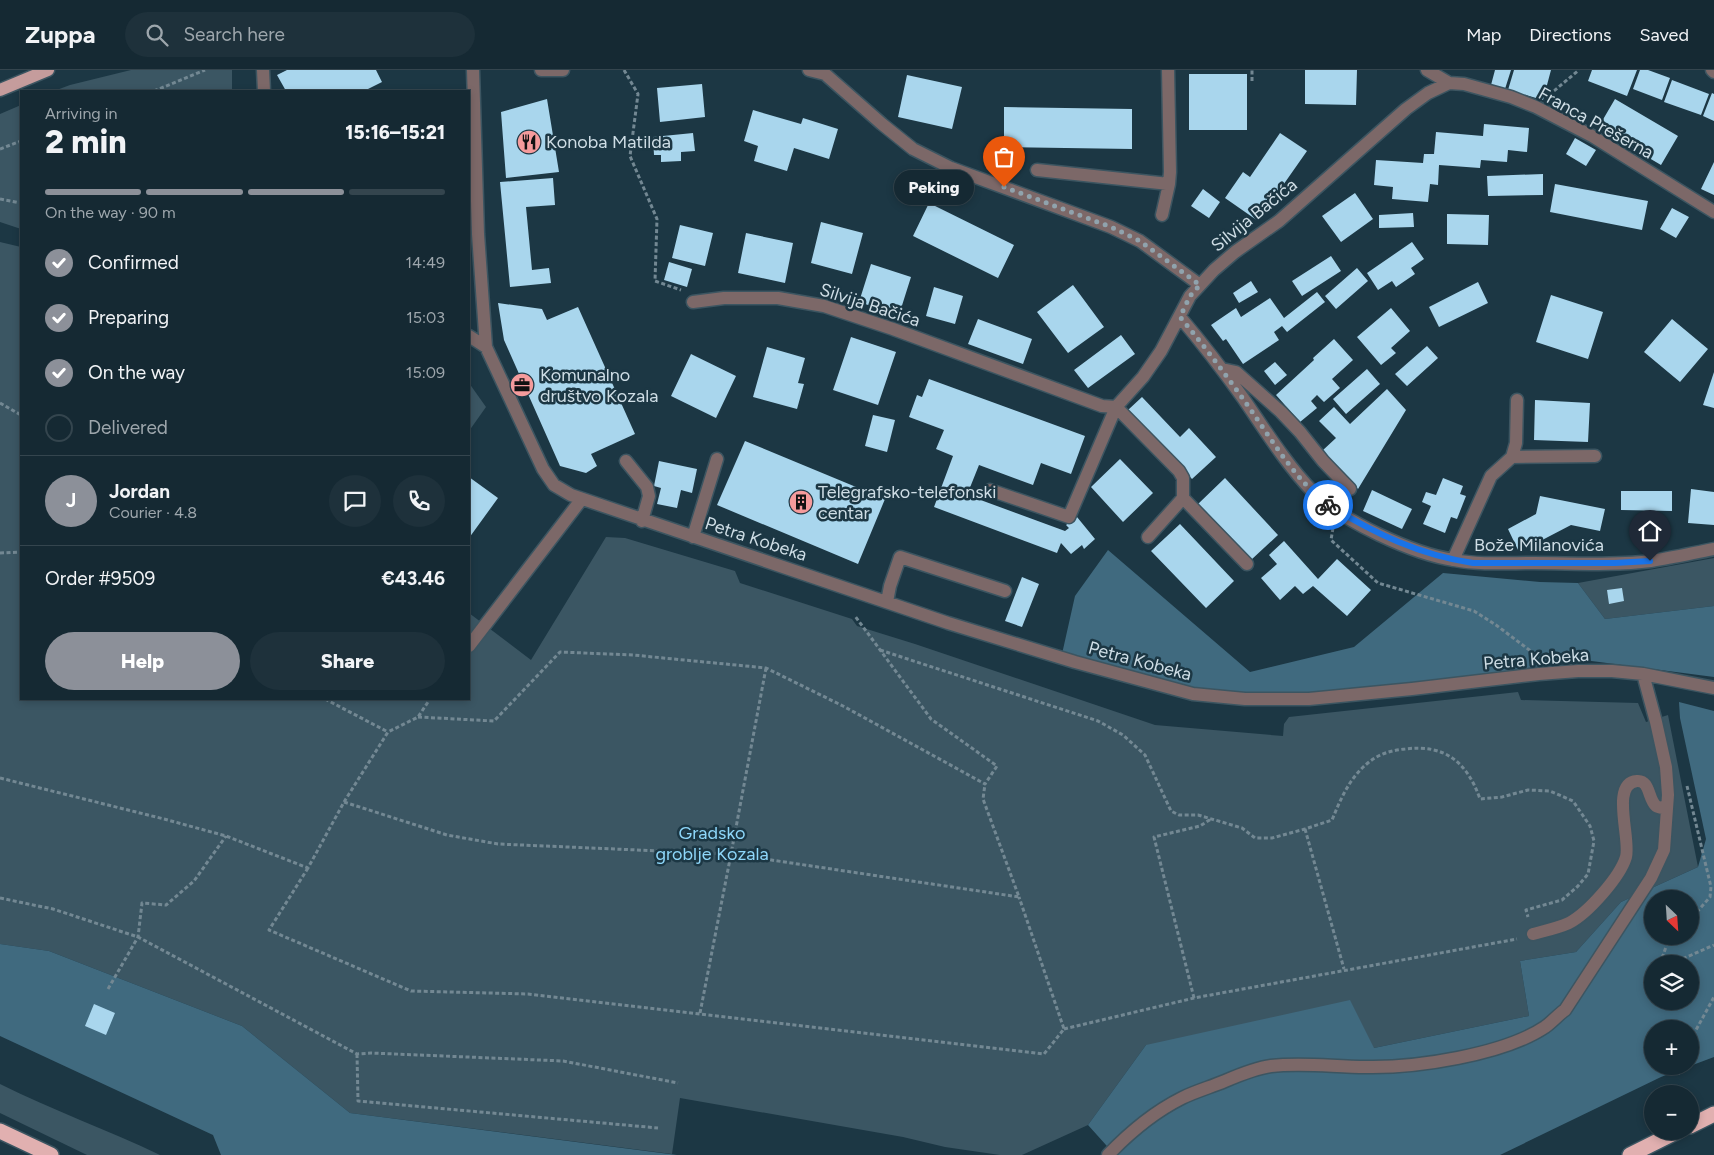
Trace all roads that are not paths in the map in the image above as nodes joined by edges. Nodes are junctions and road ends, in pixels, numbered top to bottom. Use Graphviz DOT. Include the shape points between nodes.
graph roads {
  1 [pos="48,70"];
  2 [pos="263,70"];
  3 [pos="472,70"];
  4 [pos="541,70"];
  5 [pos="563,70"];
  6 [pos="809,70"];
  7 [pos="1168,70"];
  8 [pos="1428,70"];
  9 [pos="829,72"];
  10 [pos="1449,83"];
  11 [pos="0,90"];
  12 [pos="264,90"];
  13 [pos="1036,170"];
  14 [pos="1169,184"];
  15 [pos="1714,212"];
  16 [pos="1162,214"];
  17 [pos="1200,285"];
  18 [pos="693,302"];
  19 [pos="1180,317"];
  20 [pos="470,337"];
  21 [pos="486,347"];
  22 [pos="1222,370"];
  23 [pos="1517,400"];
  24 [pos="1116,407"];
  25 [pos="1595,456"];
  26 [pos="1512,457"];
  27 [pos="717,459"];
  28 [pos="626,461"];
  29 [pos="1350,488"];
  30 [pos="990,490"];
  31 [pos="1183,498"];
  32 [pos="581,500"];
  33 [pos="642,520"];
  34 [pos="693,537"];
  35 [pos="1148,537"];
  36 [pos="1714,549"];
  37 [pos="1453,560"];
  38 [pos="1247,564"];
  39 [pos="1005,591"];
  40 [pos="887,602"];
  41 [pos="470,645"];
  42 [pos="1643,674"];
  43 [pos="1714,688"];
  44 [pos="1667,809"];
  45 [pos="1533,934"];
  46 [pos="1714,1114"];
  47 [pos="1699,1122"];
  48 [pos="0,1131"];
  49 [pos="1660,1140"];
  50 [pos="51,1155"];
  51 [pos="1108,1155"];
  52 [pos="1630,1155"];
  1 -- 11 [label="main road"];
  2 -- 12 [label="street"];
  3 -- 21 [label="street, Petra Kobeka"];
  4 -- 5 [label="street"];
  6 -- 9 [label="street"];
  7 -- 14 [label="street"];
  8 -- 10 [label="street, Franca Prešerna"];
  9 -- 17 [label="street" via="882,124 913,149 951,168 1111,227 1140,241"];
  10 -- 15 [label="street, Franca Prešerna" via="1464,84 1536,107 1592,136"];
  10 -- 17 [label="street, Silvija Bačića" via="1406,108 1279,221 1235,252"];
  13 -- 14 [label="street"];
  14 -- 16 [label="street"];
  17 -- 19 [label="street, Silvija Bačića" via="1190,296"];
  18 -- 24 [label="street, Silvija Bačića" via="724,298 778,298 824,306 1102,406"];
  19 -- 22 [label="street, Bože Milanovića"];
  19 -- 24 [label="street, Silvija Bačića" via="1143,377"];
  20 -- 21 [label="street"];
  21 -- 32 [label="street, Petra Kobeka" via="543,469 558,488"];
  22 -- 29 [label="street" via="1236,372 1281,412"];
  22 -- 37 [label="street, Bože Milanovića" via="1284,457 1327,505 1409,547"];
  23 -- 26 [label="street" via="1516,443"];
  24 -- 30 [label="street, Silvija Bačića" via="1069,517"];
  24 -- 31 [label="street" via="1179,471 1183,478"];
  25 -- 26 [label="street"];
  26 -- 37 [label="street, Bože Milanovića" via="1491,476"];
  27 -- 34 [label="street"];
  28 -- 33 [label="street" via="649,496"];
  31 -- 35 [label="street"];
  31 -- 38 [label="street"];
  32 -- 33 [label="street, Petra Kobeka"];
  32 -- 41 [label="street"];
  33 -- 34 [label="street, Petra Kobeka"];
  34 -- 40 [label="street, Petra Kobeka"];
  36 -- 37 [label="street, Bože Milanovića" via="1650,561 1615,563 1473,563"];
  39 -- 40 [label="street" via="900,558"];
  40 -- 42 [label="street, Petra Kobeka" via="1074,662 1193,694 1309,699 1578,671"];
  42 -- 43 [label="street, Petra Kobeka"];
  42 -- 44 [label="street" via="1666,767"];
  44 -- 45 [label="street" via="1655,804 1643,782 1628,784 1622,799 1627,845 1620,871 1581,915 1569,923"];
  44 -- 51 [label="street" via="1664,850 1651,878 1565,1010 1545,1027 1488,1051 1426,1063 1366,1067 1269,1066 1182,1098 1147,1119"];
  46 -- 47 [label="highway"];
  48 -- 50 [label="highway"];
  49 -- 52 [label="highway"];
}
